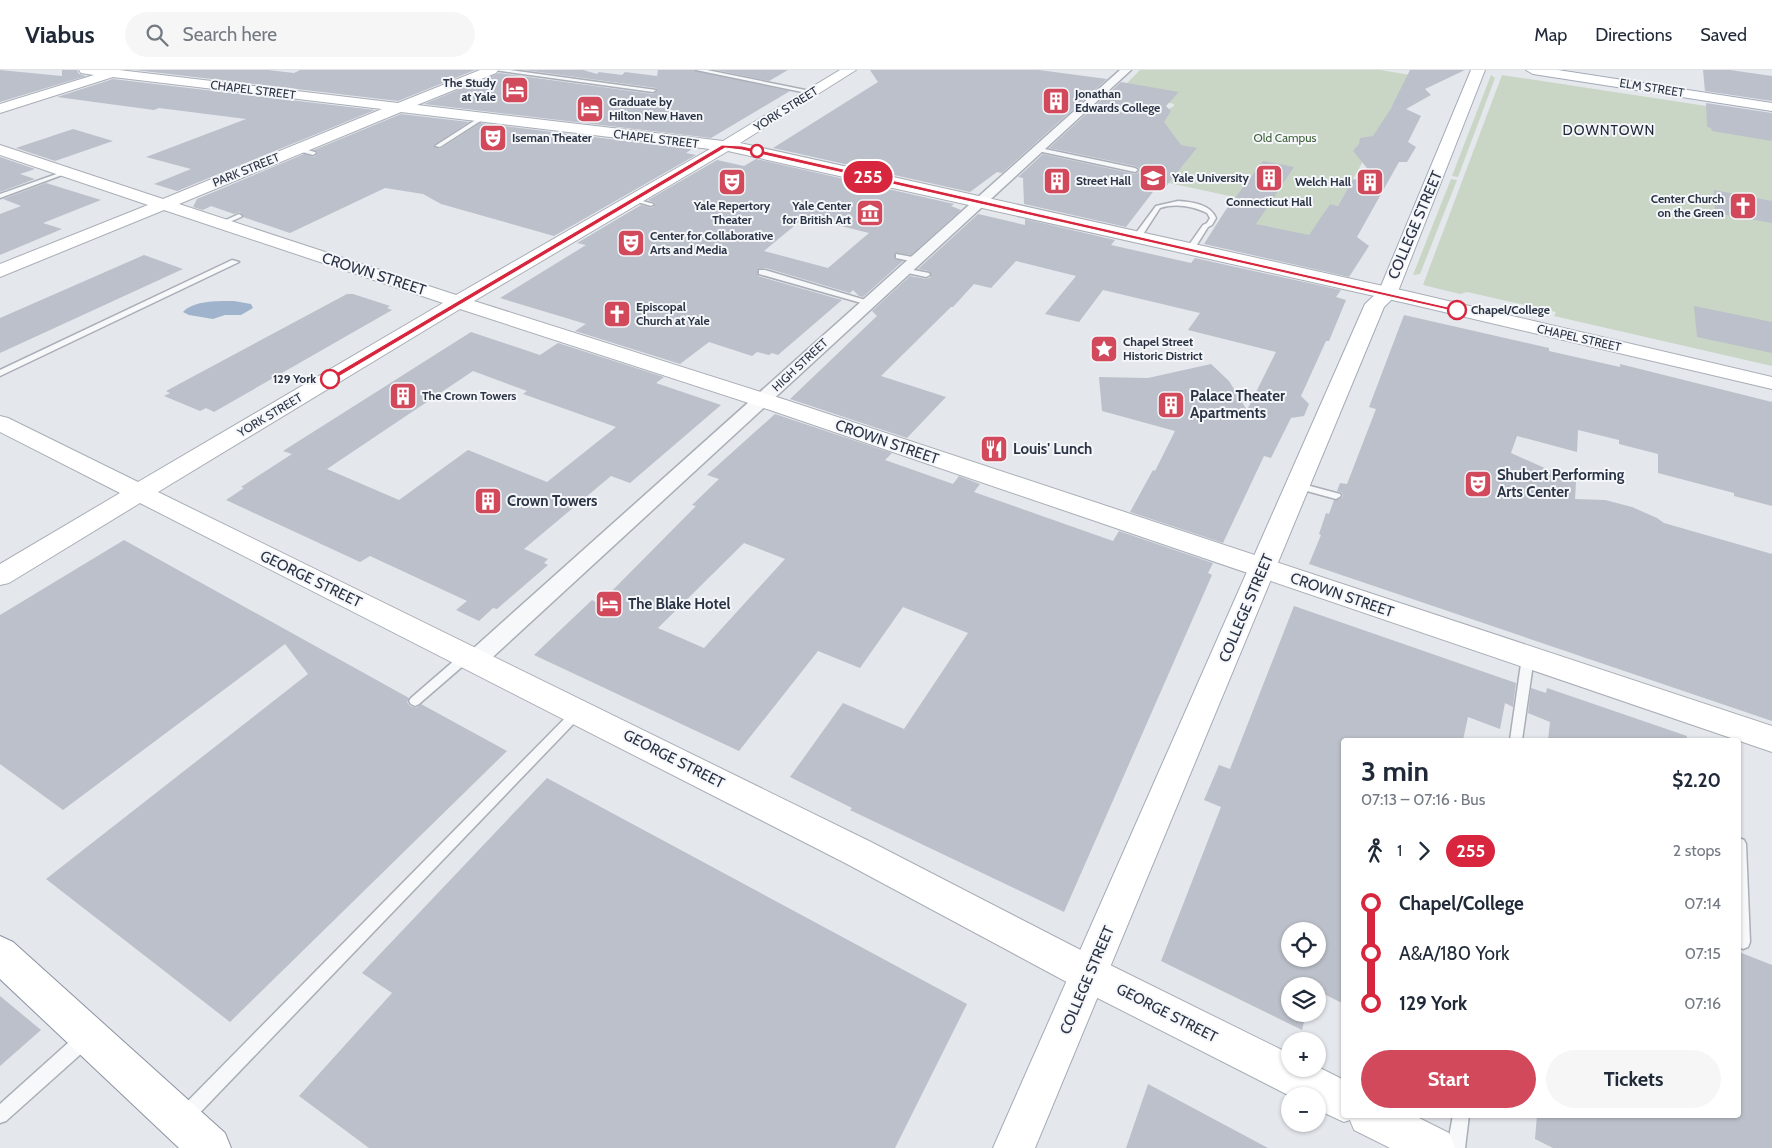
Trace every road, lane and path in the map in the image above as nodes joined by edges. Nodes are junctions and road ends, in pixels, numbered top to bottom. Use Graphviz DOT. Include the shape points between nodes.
graph roads {
  1 [pos="86,70"];
  2 [pos="492,70"];
  3 [pos="497,70"];
  4 [pos="699,70"];
  5 [pos="849,70"];
  6 [pos="1126,70"];
  7 [pos="1478,70"];
  8 [pos="1533,70"];
  9 [pos="118,72"];
  10 [pos="653,90"];
  11 [pos="812,92"];
  12 [pos="1772,107"];
  13 [pos="399,108"];
  14 [pos="0,110"];
  15 [pos="482,118"];
  16 [pos="438,146"];
  17 [pos="724,147"];
  18 [pos="0,150"];
  19 [pos="1040,150"];
  20 [pos="1135,170"];
  21 [pos="67,172"];
  22 [pos="0,196"];
  23 [pos="633,199"];
  24 [pos="980,203"];
  25 [pos="162,204"];
  26 [pos="652,204"];
  27 [pos="239,216"];
  28 [pos="221,224"];
  29 [pos="1137,237"];
  30 [pos="1190,249"];
  31 [pos="899,256"];
  32 [pos="235,262"];
  33 [pos="910,265"];
  34 [pos="0,271"];
  35 [pos="762,272"];
  36 [pos="926,275"];
  37 [pos="1387,294"];
  38 [pos="458,302"];
  39 [pos="868,302"];
  40 [pos="0,373"];
  41 [pos="1772,382"];
  42 [pos="762,401"];
  43 [pos="0,423"];
  44 [pos="1298,486"];
  45 [pos="139,494"];
  46 [pos="1336,496"];
  47 [pos="1263,568"];
  48 [pos="0,576"];
  49 [pos="1528,657"];
  50 [pos="471,658"];
  51 [pos="415,701"];
  52 [pos="579,711"];
  53 [pos="1734,733"];
  54 [pos="1516,738"];
  55 [pos="1772,739"];
  56 [pos="1741,893"];
  57 [pos="1743,942"];
  58 [pos="0,954"];
  59 [pos="1089,974"];
  60 [pos="88,1036"];
  61 [pos="1341,1100"];
  62 [pos="0,1114"];
  63 [pos="1375,1118"];
  64 [pos="1461,1118"];
  65 [pos="180,1121"];
  66 [pos="210,1148"];
  67 [pos="1014,1148"];
  68 [pos="1434,1148"];
  69 [pos="1456,1148"];
  1 -- 9 [label="main road, CHAPEL STREET"];
  2 -- 13 [label="main road, PARK STREET"];
  3 -- 10 [label="lane"];
  4 -- 11 [label="lane"];
  5 -- 11 [label="main road, YORK STREET"];
  6 -- 19 [label="street, HIGH STREET"];
  7 -- 37 [label="main road, COLLEGE STREET"];
  8 -- 12 [label="main road, ELM STREET"];
  9 -- 13 [label="main road, CHAPEL STREET"];
  9 -- 14 [label="main road"];
  11 -- 17 [label="main road, YORK STREET"];
  13 -- 15 [label="main road, CHAPEL STREET"];
  13 -- 25 [label="main road, PARK STREET" via="305,151"];
  15 -- 16 [label="lane"];
  15 -- 17 [label="main road, CHAPEL STREET"];
  17 -- 23 [label="main road, YORK STREET"];
  17 -- 24 [label="main road, CHAPEL STREET" via="742,148"];
  18 -- 21 [label="main road, CROWN STREET"];
  19 -- 20 [label="lane"];
  19 -- 24 [label="street, HIGH STREET"];
  21 -- 22 [label="lane"];
  21 -- 25 [label="main road, CROWN STREET"];
  23 -- 26 [label="lane"];
  23 -- 38 [label="main road, YORK STREET"];
  24 -- 29 [label="main road, CHAPEL STREET"];
  24 -- 33 [label="street, HIGH STREET"];
  25 -- 28 [label="main road, CROWN STREET"];
  25 -- 34 [label="main road, PARK STREET"];
  27 -- 28 [label="lane"];
  28 -- 38 [label="main road, CROWN STREET"];
  29 -- 30 [label="main road, CHAPEL STREET"];
  29 -- 30 [label="lane" via="1158,207 1172,203 1188,205 1210,212 1213,218"];
  30 -- 37 [label="main road, CHAPEL STREET"];
  31 -- 33 [label="lane"];
  32 -- 40 [label="lane"];
  33 -- 36 [label="lane"];
  33 -- 39 [label="street, HIGH STREET"];
  35 -- 39 [label="lane"];
  37 -- 41 [label="main road, CHAPEL STREET"];
  37 -- 44 [label="main road, COLLEGE STREET" via="1375,304"];
  38 -- 42 [label="main road, CROWN STREET"];
  38 -- 45 [label="main road, YORK STREET"];
  39 -- 42 [label="street, HIGH STREET"];
  42 -- 47 [label="main road, CROWN STREET"];
  42 -- 50 [label="street, HIGH STREET"];
  43 -- 45 [label="main road, GEORGE STREET"];
  44 -- 46 [label="lane"];
  44 -- 47 [label="main road, COLLEGE STREET"];
  45 -- 48 [label="main road, YORK STREET"];
  45 -- 50 [label="main road, GEORGE STREET"];
  47 -- 49 [label="main road, CROWN STREET"];
  47 -- 59 [label="main road, COLLEGE STREET"];
  49 -- 53 [label="main road, CROWN STREET"];
  49 -- 54 [label="lane"];
  50 -- 51 [label="lane"];
  50 -- 52 [label="main road, GEORGE STREET"];
  52 -- 59 [label="main road, GEORGE STREET" via="859,852"];
  52 -- 65 [label="lane"];
  53 -- 55 [label="main road, CROWN STREET"];
  56 -- 57 [label="lane"];
  58 -- 60 [label="main road"];
  59 -- 61 [label="main road, GEORGE STREET"];
  59 -- 67 [label="main road, COLLEGE STREET"];
  60 -- 62 [label="lane"];
  60 -- 65 [label="main road"];
  63 -- 68 [label="main road"];
  64 -- 69 [label="lane"];
  65 -- 66 [label="main road"];
}
